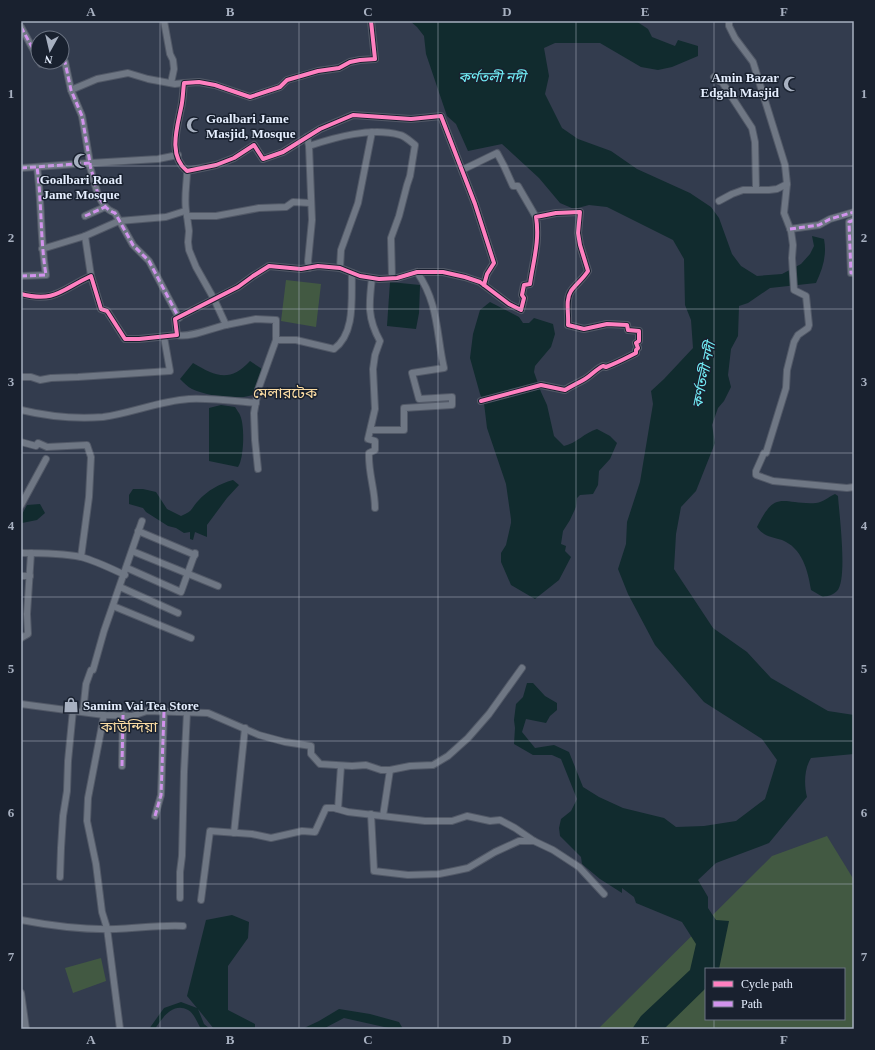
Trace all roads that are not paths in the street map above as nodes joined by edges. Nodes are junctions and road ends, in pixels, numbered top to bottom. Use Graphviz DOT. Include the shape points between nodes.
graph roads {
  1 [pos="164,21"];
  2 [pos="371,21"];
  3 [pos="729,21"];
  4 [pos="21,27"];
  5 [pos="30,43"];
  6 [pos="67,70"];
  7 [pos="714,77"];
  8 [pos="171,83"];
  9 [pos="184,83"];
  10 [pos="71,90"];
  11 [pos="372,132"];
  12 [pos="307,137"];
  13 [pos="309,146"];
  14 [pos="178,155"];
  15 [pos="90,163"];
  16 [pos="37,167"];
  17 [pos="21,168"];
  18 [pos="187,170"];
  19 [pos="462,170"];
  20 [pos="787,184"];
  21 [pos="756,190"];
  22 [pos="719,201"];
  23 [pos="310,203"];
  24 [pos="105,207"];
  25 [pos="854,212"];
  26 [pos="186,213"];
  27 [pos="85,216"];
  28 [pos="536,217"];
  29 [pos="854,220"];
  30 [pos="119,221"];
  31 [pos="790,229"];
  32 [pos="85,236"];
  33 [pos="42,249"];
  34 [pos="309,268"];
  35 [pos="340,268"];
  36 [pos="417,272"];
  37 [pos="352,273"];
  38 [pos="854,273"];
  39 [pos="21,276"];
  40 [pos="91,276"];
  41 [pos="372,278"];
  42 [pos="392,278"];
  43 [pos="484,285"];
  44 [pos="21,294"];
  45 [pos="214,299"];
  46 [pos="179,318"];
  47 [pos="226,325"];
  48 [pos="177,335"];
  49 [pos="164,337"];
  50 [pos="276,340"];
  51 [pos="21,377"];
  52 [pos="481,401"];
  53 [pos="256,403"];
  54 [pos="21,410"];
  55 [pos="371,430"];
  56 [pos="21,442"];
  57 [pos="46,459"];
  58 [pos="258,469"];
  59 [pos="854,487"];
  60 [pos="21,505"];
  61 [pos="375,508"];
  62 [pos="142,521"];
  63 [pos="138,531"];
  64 [pos="132,551"];
  65 [pos="21,553"];
  66 [pos="31,553"];
  67 [pos="81,557"];
  68 [pos="126,568"];
  69 [pos="188,574"];
  70 [pos="124,575"];
  71 [pos="21,576"];
  72 [pos="30,576"];
  73 [pos="218,586"];
  74 [pos="120,587"];
  75 [pos="113,606"];
  76 [pos="178,613"];
  77 [pos="21,638"];
  78 [pos="191,638"];
  79 [pos="522,668"];
  80 [pos="21,704"];
  81 [pos="73,710"];
  82 [pos="164,711"];
  83 [pos="83,712"];
  84 [pos="187,712"];
  85 [pos="104,715"];
  86 [pos="122,716"];
  87 [pos="245,728"];
  88 [pos="122,766"];
  89 [pos="342,766"];
  90 [pos="390,770"];
  91 [pos="338,809"];
  92 [pos="371,814"];
  93 [pos="155,816"];
  94 [pos="383,816"];
  95 [pos="234,833"];
  96 [pos="534,841"];
  97 [pos="60,877"];
  98 [pos="604,894"];
  99 [pos="180,898"];
  100 [pos="201,900"];
  101 [pos="21,920"];
  102 [pos="183,926"];
  103 [pos="107,928"];
  104 [pos="21,993"];
  105 [pos="26,1029"];
  106 [pos="120,1029"];
  1 -- 8 [label="street" via="173,60"];
  2 -- 9 [label="street" via="375,59 350,62 339,68 287,80 280,87 250,97 215,85"];
  3 -- 20 [label="street" via="735,38 753,62 785,165"];
  4 -- 5 [label="street"];
  6 -- 10 [label="street"];
  7 -- 21 [label="street" via="722,82 752,128 755,142"];
  8 -- 9 [label="street"];
  8 -- 10 [label="street" via="128,74 97,79"];
  9 -- 14 [label="street" via="176,130"];
  10 -- 15 [label="street" via="82,116"];
  11 -- 13 [label="street" via="335,137"];
  11 -- 35 [label="street" via="358,203 341,250"];
  11 -- 42 [label="street" via="401,135 415,145 410,176 391,238"];
  12 -- 13 [label="street"];
  12 -- 18 [label="street" via="283,152 263,159 254,145 234,158 216,165"];
  12 -- 19 [label="street" via="353,115 411,119 441,116"];
  13 -- 23 [label="street"];
  14 -- 15 [label="street" via="158,159"];
  14 -- 18 [label="street" via="180,165"];
  15 -- 16 [label="street"];
  15 -- 24 [label="street" via="96,191"];
  16 -- 17 [label="street"];
  16 -- 33 [label="street" via="41,196"];
  18 -- 26 [label="street" via="184,206"];
  19 -- 28 [label="street" via="497,153 513,186 518,186"];
  19 -- 43 [label="street" via="494,263"];
  20 -- 21 [label="street" via="778,189"];
  20 -- 31 [label="street" via="784,213"];
  21 -- 22 [label="street" via="742,190"];
  23 -- 26 [label="street" via="293,202 286,207 259,208 216,216"];
  23 -- 34 [label="street" via="312,220"];
  24 -- 27 [label="street"];
  24 -- 30 [label="street" via="115,213"];
  25 -- 31 [label="street" via="819,225"];
  26 -- 30 [label="street"];
  26 -- 45 [label="street" via="189,250"];
  28 -- 43 [label="street" via="538,229 534,266 530,284 524,285 521,310 508,304"];
  28 -- 52 [label="street" via="580,212 578,233 588,271 570,292 568,325 584,329 608,324 627,325 627,329 639,331 639,341 636,343 638,348 636,353 625,357 624,360 596,369 565,390 541,385"];
  29 -- 38 [label="street" via="849,222 851,273"];
  30 -- 32 [label="street"];
  30 -- 46 [label="street" via="133,245 149,261"];
  31 -- 59 [label="street" via="794,290 806,296 810,325 794,342 787,370 786,388 766,453 756,475 773,481"];
  32 -- 33 [label="street"];
  32 -- 40 [label="street"];
  33 -- 39 [label="street" via="46,275"];
  34 -- 35 [label="street"];
  34 -- 45 [label="street" via="269,266 238,287"];
  35 -- 37 [label="street"];
  36 -- 42 [label="street" via="406,277"];
  36 -- 43 [label="street" via="443,272"];
  36 -- 55 [label="street" via="425,284 438,323 444,368 412,372 419,399 452,397 452,405 404,408 404,430"];
  37 -- 41 [label="street"];
  37 -- 50 [label="street" via="350,321 339,345 334,349 296,340"];
  40 -- 44 [label="street" via="48,298"];
  40 -- 49 [label="street" via="101,309 107,311 125,339"];
  41 -- 42 [label="street"];
  41 -- 55 [label="street" via="370,315 380,341 373,369 375,409"];
  45 -- 46 [label="street"];
  45 -- 47 [label="street"];
  46 -- 48 [label="street" via="176,319"];
  47 -- 48 [label="street" via="193,334"];
  47 -- 50 [label="street" via="256,319 276,320"];
  48 -- 49 [label="street"];
  49 -- 51 [label="street" via="170,371 40,380"];
  50 -- 53 [label="street" via="258,390"];
  53 -- 54 [label="street" via="188,399 82,418 45,416"];
  53 -- 58 [label="street" via="254,413"];
  55 -- 61 [label="street" via="368,439 375,441 375,450 369,454 368,466 374,486"];
  56 -- 67 [label="street" via="36,446 38,442 47,447 87,444 91,457 89,497"];
  57 -- 60 [label="street"];
  62 -- 63 [label="street"];
  63 -- 64 [label="street"];
  63 -- 69 [label="street" via="195,554"];
  64 -- 68 [label="street"];
  64 -- 69 [label="street"];
  65 -- 66 [label="street"];
  66 -- 67 [label="street"];
  66 -- 72 [label="street"];
  67 -- 70 [label="street"];
  68 -- 69 [label="street" via="181,592"];
  68 -- 70 [label="street"];
  69 -- 73 [label="street"];
  70 -- 74 [label="street"];
  71 -- 72 [label="street"];
  72 -- 77 [label="street" via="28,634"];
  74 -- 75 [label="street"];
  74 -- 76 [label="street"];
  75 -- 78 [label="street"];
  75 -- 83 [label="street" via="93,670 86,684"];
  79 -- 90 [label="street" via="489,714 448,756 433,765"];
  80 -- 81 [label="street"];
  81 -- 83 [label="street"];
  81 -- 97 [label="street"];
  82 -- 84 [label="street"];
  82 -- 86 [label="street" via="147,711"];
  82 -- 93 [label="street" via="161,795"];
  83 -- 85 [label="street"];
  84 -- 87 [label="street" via="208,713"];
  84 -- 99 [label="street"];
  85 -- 86 [label="street"];
  85 -- 103 [label="street" via="89,790 87,821"];
  86 -- 88 [label="street"];
  87 -- 89 [label="street" via="259,735 311,746 312,754 320,764"];
  87 -- 95 [label="street"];
  89 -- 90 [label="street" via="366,765"];
  89 -- 91 [label="street"];
  90 -- 94 [label="street"];
  91 -- 92 [label="street"];
  91 -- 95 [label="street" via="326,808 315,832 302,831 271,838"];
  92 -- 94 [label="street"];
  92 -- 96 [label="street" via="374,871 408,875 439,874 468,868 519,841"];
  94 -- 96 [label="street" via="425,821 452,821 467,816 490,821 500,820"];
  95 -- 100 [label="street" via="210,831"];
  96 -- 98 [label="street" via="579,867"];
  101 -- 103 [label="street" via="56,926"];
  102 -- 103 [label="street"];
  103 -- 106 [label="street"];
  104 -- 105 [label="street"];
}
